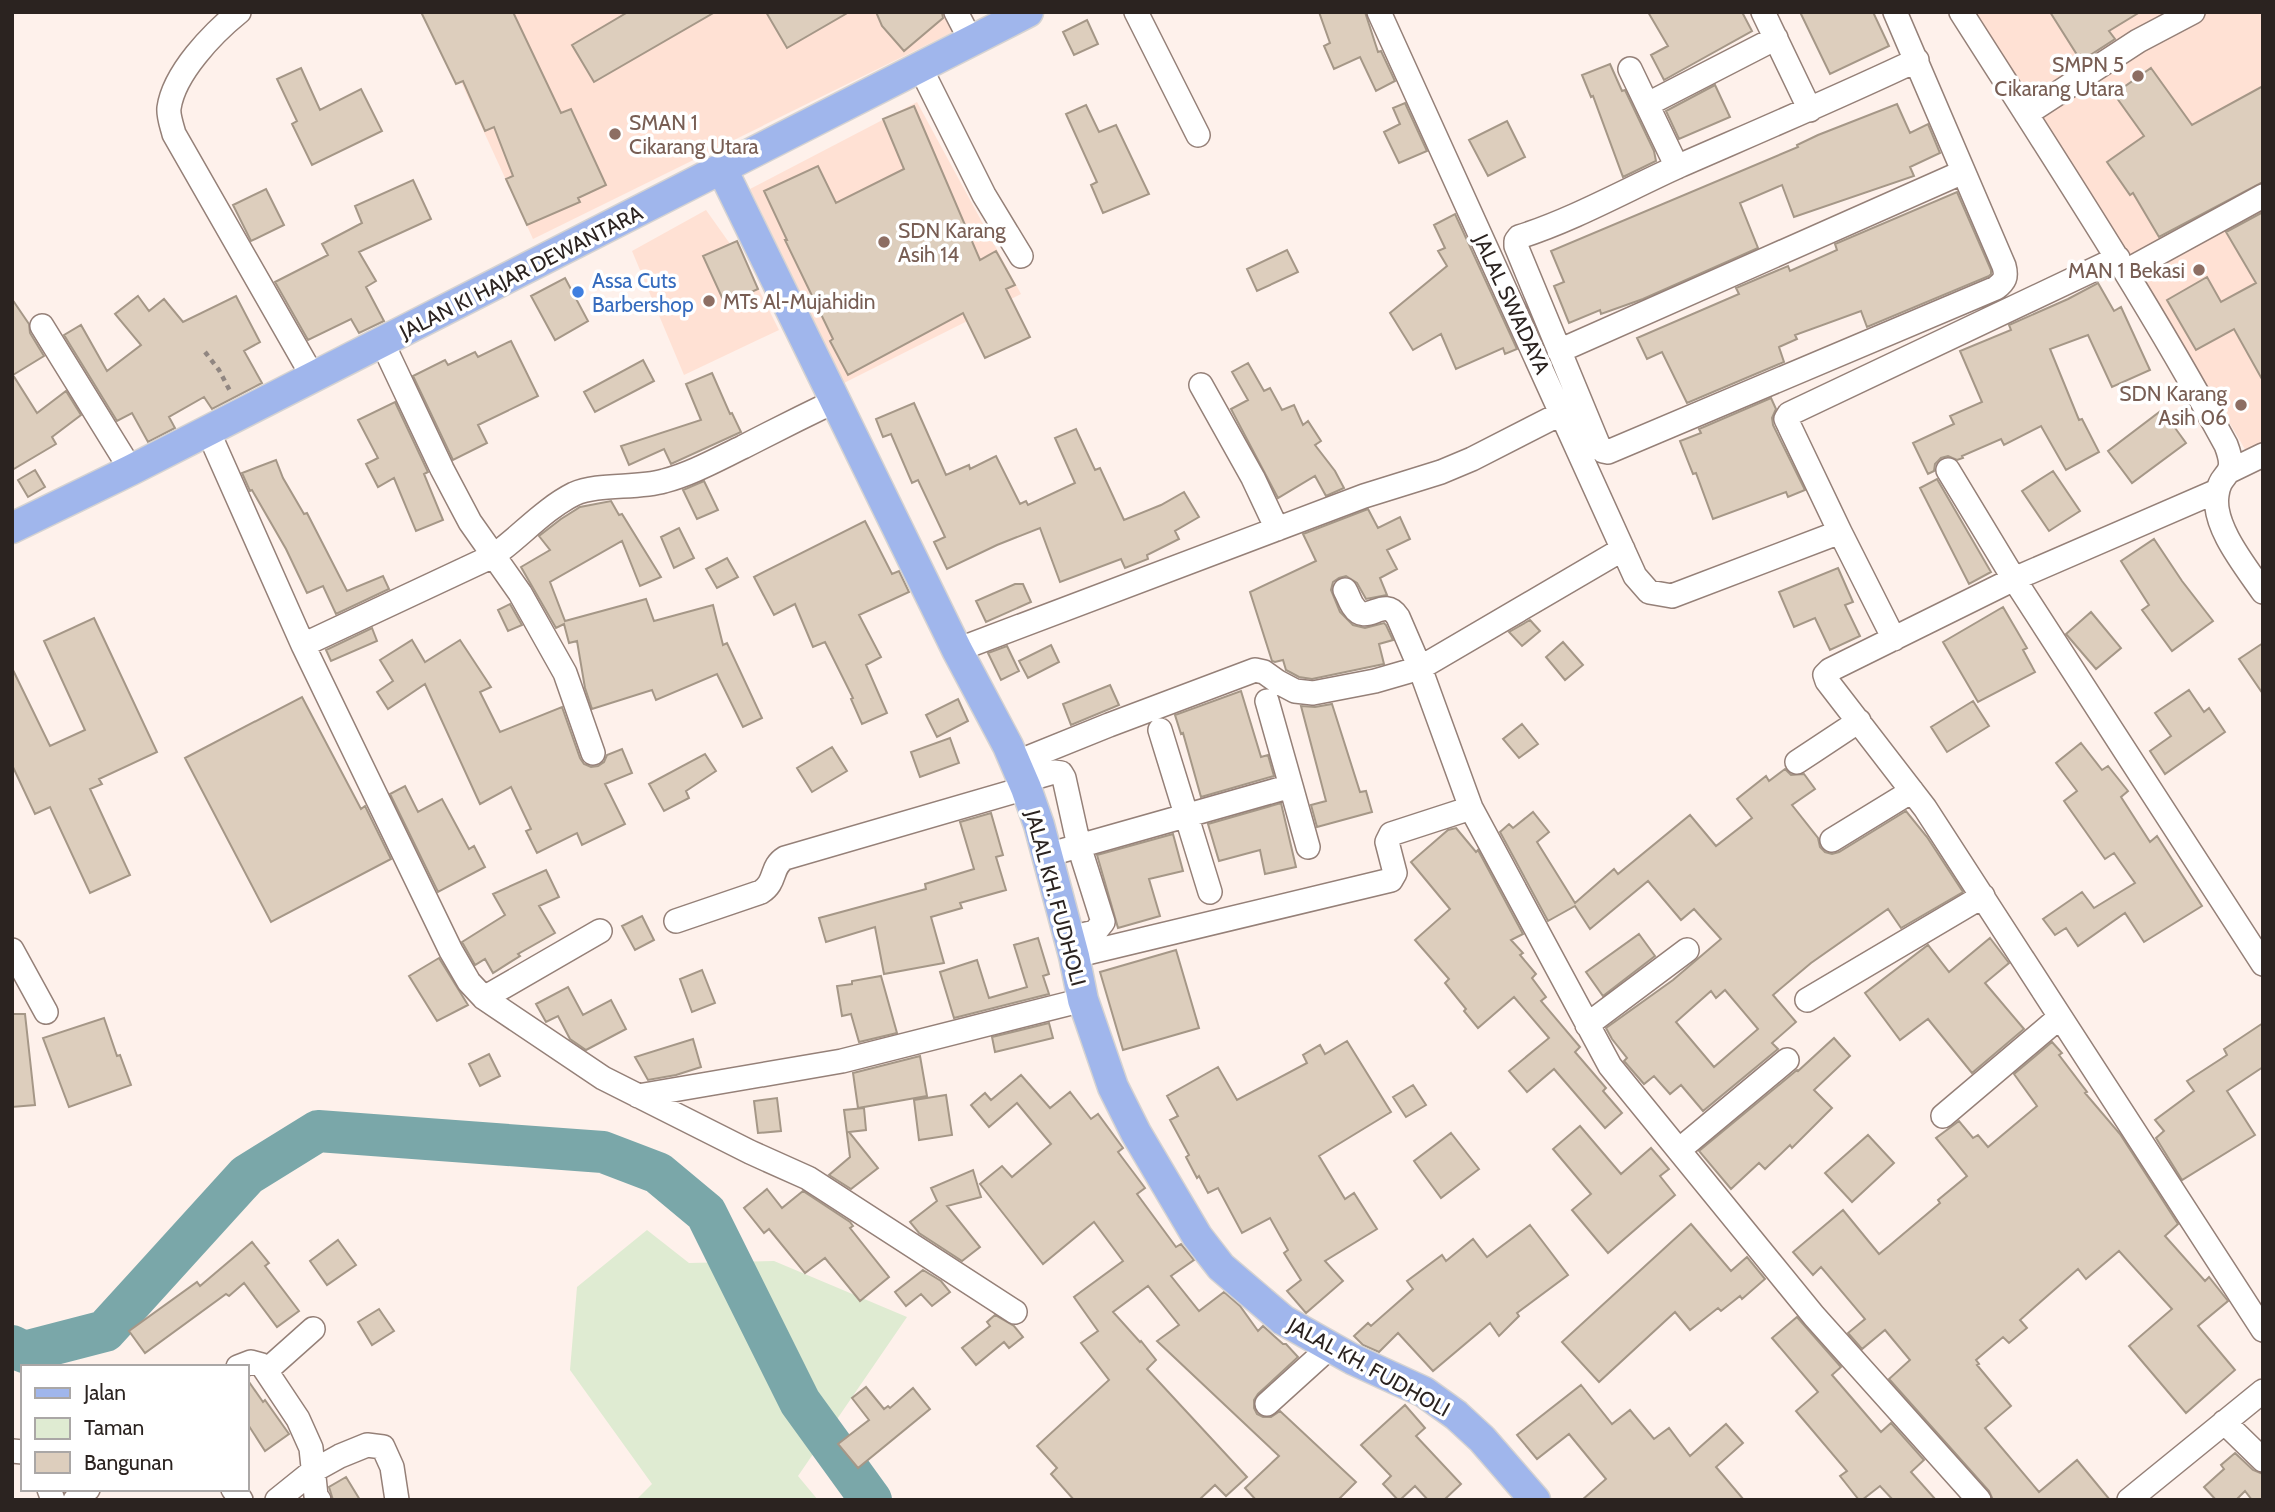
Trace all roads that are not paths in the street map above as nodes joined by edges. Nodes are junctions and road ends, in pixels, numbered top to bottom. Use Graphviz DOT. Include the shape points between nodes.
graph roads {
  1 [pos="239,12"];
  2 [pos="956,12"];
  3 [pos="1028,12"];
  4 [pos="1136,12"];
  5 [pos="1379,12"];
  6 [pos="1763,12"];
  7 [pos="1895,12"];
  8 [pos="1961,12"];
  9 [pos="2193,12"];
  10 [pos="1776,38"];
  11 [pos="971,41"];
  12 [pos="1917,60"];
  13 [pos="920,67"];
  14 [pos="1630,69"];
  15 [pos="1648,104"];
  16 [pos="1810,110"];
  17 [pos="2026,114"];
  18 [pos="1198,135"];
  19 [pos="1677,167"];
  20 [pos="722,169"];
  21 [pos="1964,173"];
  22 [pos="2263,196"];
  23 [pos="1021,256"];
  24 [pos="2122,265"];
  25 [pos="42,327"];
  26 [pos="382,342"];
  27 [pos="1559,351"];
  28 [pos="313,377"];
  29 [pos="1201,385"];
  30 [pos="835,401"];
  31 [pos="1562,413"];
  32 [pos="208,431"];
  33 [pos="2263,455"];
  34 [pos="131,470"];
  35 [pos="1948,470"];
  36 [pos="2230,471"];
  37 [pos="2217,491"];
  38 [pos="12,528"];
  39 [pos="1277,529"];
  40 [pos="1840,532"];
  41 [pos="1623,549"];
  42 [pos="493,556"];
  43 [pos="2014,579"];
  44 [pos="1346,590"];
  45 [pos="2263,593"];
  46 [pos="1894,639"];
  47 [pos="303,645"];
  48 [pos="957,650"];
  49 [pos="1420,668"];
  50 [pos="1267,701"];
  51 [pos="1858,721"];
  52 [pos="1160,730"];
  53 [pos="593,753"];
  54 [pos="1797,762"];
  55 [pos="1021,777"];
  56 [pos="1290,786"];
  57 [pos="1912,791"];
  58 [pos="1471,808"];
  59 [pos="1185,816"];
  60 [pos="1832,840"];
  61 [pos="1079,846"];
  62 [pos="1308,847"];
  63 [pos="1047,855"];
  64 [pos="1210,892"];
  65 [pos="1983,896"];
  66 [pos="676,922"];
  67 [pos="600,931"];
  68 [pos="1072,947"];
  69 [pos="12,950"];
  70 [pos="1687,950"];
  71 [pos="2263,964"];
  72 [pos="484,998"];
  73 [pos="1083,1000"];
  74 [pos="1807,1000"];
  75 [pos="46,1012"];
  76 [pos="2060,1017"];
  77 [pos="1587,1025"];
  78 [pos="1787,1060"];
  79 [pos="638,1096"];
  80 [pos="1943,1116"];
  81 [pos="1679,1150"];
  82 [pos="1015,1312"];
  83 [pos="313,1329"];
  84 [pos="2263,1330"];
  85 [pos="1330,1347"];
  86 [pos="244,1365"];
  87 [pos="267,1370"];
  88 [pos="2263,1391"];
  89 [pos="1267,1404"];
  90 [pos="2224,1422"];
  91 [pos="2263,1460"];
  92 [pos="313,1471"];
  93 [pos="277,1500"];
  94 [pos="319,1500"];
  95 [pos="397,1500"];
  96 [pos="1535,1500"];
  97 [pos="1979,1500"];
  98 [pos="2129,1500"];
  1 -- 28 [label="street" via="192,61 176,85 169,109 174,134"];
  2 -- 11 [label="street"];
  3 -- 11 [label="main road, JALAN KI HAJAR DEWANTARA"];
  4 -- 18 [label="street"];
  5 -- 31 [label="street, JALAL SWADAYA"];
  6 -- 10 [label="street"];
  7 -- 12 [label="street"];
  8 -- 17 [label="street"];
  9 -- 17 [label="street" via="2138,41"];
  10 -- 15 [label="street"];
  10 -- 16 [label="street"];
  11 -- 13 [label="main road, JALAN KI HAJAR DEWANTARA"];
  12 -- 16 [label="street"];
  12 -- 21 [label="street"];
  13 -- 20 [label="main road, JALAN KI HAJAR DEWANTARA"];
  13 -- 23 [label="street" via="984,195"];
  14 -- 15 [label="street"];
  15 -- 19 [label="street"];
  16 -- 19 [label="street"];
  17 -- 24 [label="street"];
  19 -- 27 [label="street" via="1516,241"];
  20 -- 26 [label="main road, JALAN KI HAJAR DEWANTARA"];
  20 -- 30 [label="main road, JALAL KH. FUDHOLI"];
  21 -- 27 [label="street"];
  21 -- 27 [label="street" via="2007,275 1996,288 1608,452 1598,444"];
  22 -- 24 [label="street"];
  24 -- 36 [label="street" via="2227,444"];
  24 -- 40 [label="street" via="1789,414 1786,419"];
  25 -- 34 [label="street"];
  26 -- 28 [label="main road, JALAN KI HAJAR DEWANTARA"];
  26 -- 42 [label="street" via="442,469"];
  28 -- 32 [label="main road, JALAN KI HAJAR DEWANTARA"];
  29 -- 39 [label="street"];
  30 -- 42 [label="street" via="666,481 577,493"];
  30 -- 48 [label="main road, JALAL KH. FUDHOLI"];
  31 -- 39 [label="street" via="1441,472"];
  31 -- 41 [label="street, JALAL SWADAYA"];
  32 -- 34 [label="main road, JALAN KI HAJAR DEWANTARA"];
  32 -- 47 [label="street"];
  33 -- 36 [label="street"];
  34 -- 38 [label="main road, JALAN KI HAJAR DEWANTARA"];
  35 -- 43 [label="street"];
  36 -- 37 [label="street"];
  37 -- 43 [label="street"];
  37 -- 45 [label="street" via="2216,506 2224,532"];
  39 -- 48 [label="street"];
  40 -- 41 [label="street, JALAL SWADAYA" via="1672,596 1649,592 1635,576"];
  40 -- 46 [label="street"];
  41 -- 49 [label="street"];
  42 -- 47 [label="street"];
  42 -- 53 [label="street" via="520,593 565,673"];
  43 -- 46 [label="street"];
  43 -- 71 [label="street"];
  44 -- 49 [label="street" via="1360,613 1393,609"];
  46 -- 51 [label="street" via="1826,673 1827,681"];
  47 -- 72 [label="street" via="451,951"];
  48 -- 55 [label="main road, JALAL KH. FUDHOLI"];
  49 -- 55 [label="street" via="1313,693 1295,691 1255,670 1121,720"];
  49 -- 58 [label="street"];
  50 -- 56 [label="street"];
  51 -- 54 [label="street"];
  51 -- 57 [label="street"];
  52 -- 59 [label="street"];
  55 -- 61 [label="street" via="1060,773"];
  55 -- 63 [label="main road, JALAL KH. FUDHOLI"];
  55 -- 66 [label="street" via="785,858 761,892"];
  56 -- 59 [label="street"];
  56 -- 62 [label="street"];
  57 -- 60 [label="street"];
  57 -- 65 [label="street"];
  58 -- 68 [label="street" via="1391,834 1387,842 1395,873 1391,880"];
  58 -- 77 [label="street"];
  59 -- 61 [label="street"];
  59 -- 64 [label="street"];
  61 -- 63 [label="street"];
  61 -- 68 [label="street" via="1103,922"];
  63 -- 68 [label="main road, JALAL KH. FUDHOLI"];
  65 -- 74 [label="street"];
  65 -- 76 [label="street"];
  67 -- 72 [label="street"];
  68 -- 73 [label="main road, JALAL KH. FUDHOLI"];
  69 -- 75 [label="street"];
  70 -- 77 [label="street"];
  72 -- 79 [label="street"];
  73 -- 79 [label="street" via="842,1061"];
  73 -- 85 [label="main road, JALAL KH. FUDHOLI" via="1113,1087 1197,1236 1246,1290 1283,1320"];
  76 -- 80 [label="street"];
  76 -- 84 [label="street"];
  77 -- 81 [label="street" via="1610,1066"];
  78 -- 81 [label="street"];
  79 -- 82 [label="street" via="808,1178"];
  81 -- 97 [label="street" via="1814,1316"];
  83 -- 87 [label="street"];
  85 -- 89 [label="street"];
  85 -- 96 [label="main road, JALAL KH. FUDHOLI" via="1424,1392 1455,1415"];
  86 -- 87 [label="street" via="262,1365"];
  87 -- 92 [label="street" via="298,1419 311,1448"];
  88 -- 90 [label="street"];
  90 -- 91 [label="street"];
  90 -- 98 [label="street"];
  92 -- 93 [label="street"];
  92 -- 94 [label="street"];
  92 -- 95 [label="street" via="367,1445 383,1447"];
}
